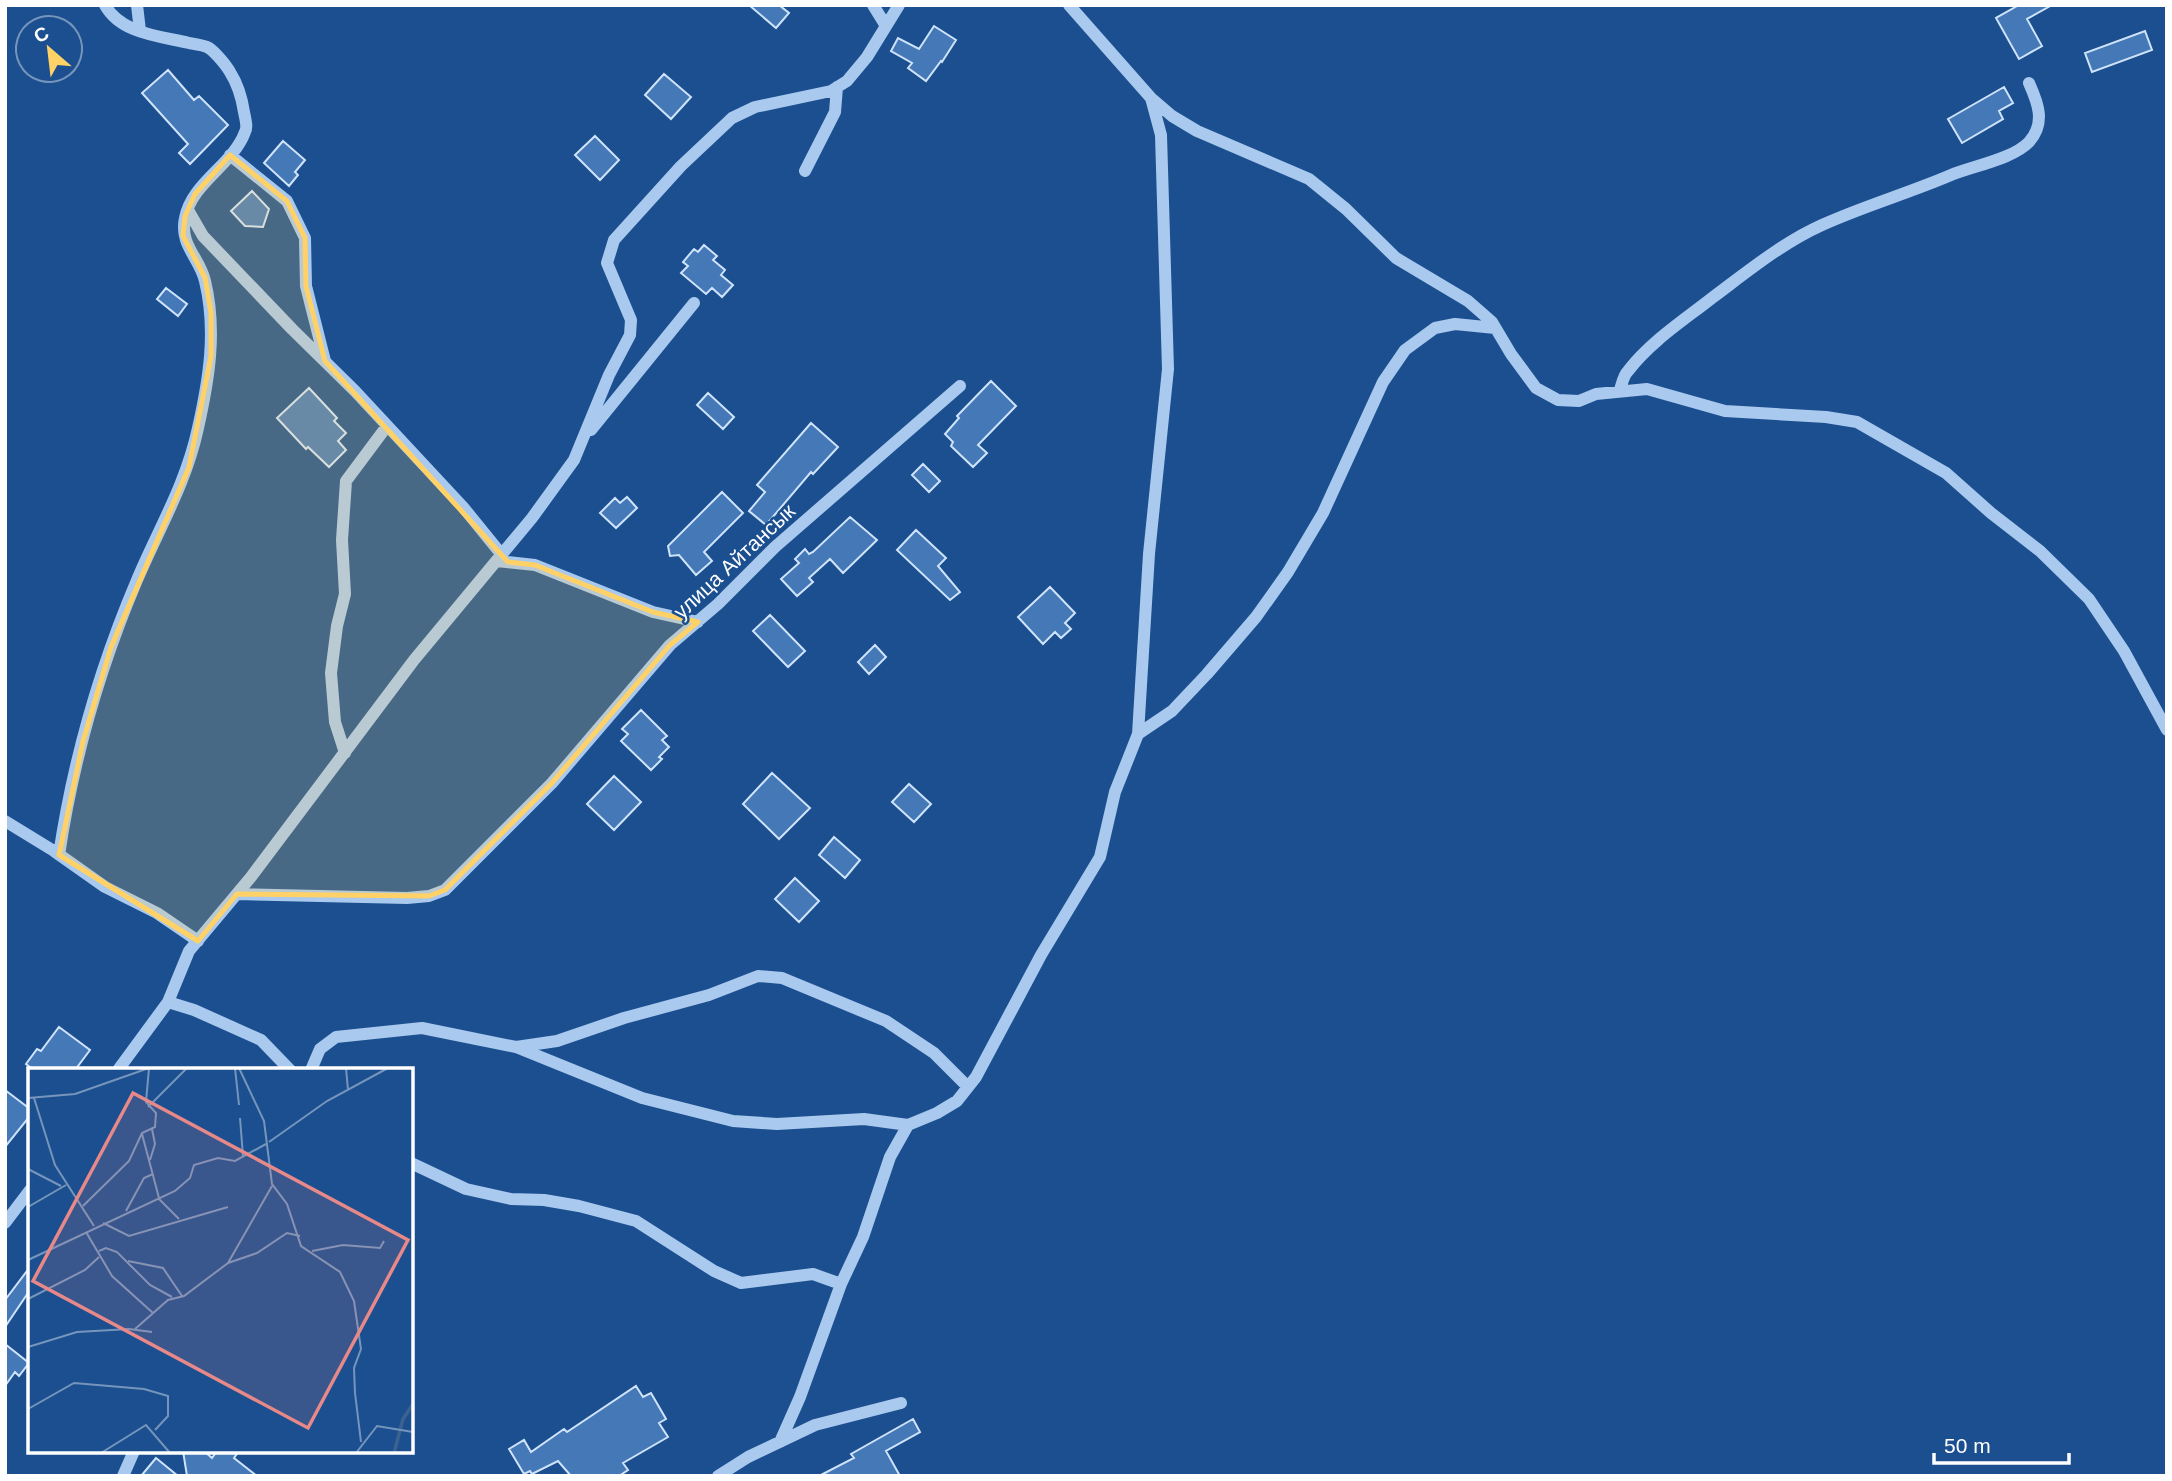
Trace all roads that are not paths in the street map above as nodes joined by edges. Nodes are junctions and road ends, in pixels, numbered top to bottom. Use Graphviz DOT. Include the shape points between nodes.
graph roads {
  1 [pos="105,5"];
  2 [pos="137,5"];
  3 [pos="873,5"];
  4 [pos="899,5"];
  5 [pos="1069,5"];
  6 [pos="886,26"];
  7 [pos="140,31"];
  8 [pos="2029,83"];
  9 [pos="837,87"];
  10 [pos="1151,99"];
  11 [pos="230,155"];
  12 [pos="805,171"];
  13 [pos="188,210"];
  14 [pos="694,303"];
  15 [pos="1495,327"];
  16 [pos="325,361"];
  17 [pos="960,386"];
  18 [pos="1620,390"];
  19 [pos="387,426"];
  20 [pos="582,441"];
  21 [pos="500,558"];
  22 [pos="698,622"];
  23 [pos="2167,730"];
  24 [pos="1138,734"];
  25 [pos="345,753"];
  26 [pos="5,821"];
  27 [pos="59,855"];
  28 [pos="237,894"];
  29 [pos="198,941"];
  30 [pos="168,1002"];
  31 [pos="516,1046"];
  32 [pos="119,1068"];
  33 [pos="288,1068"];
  34 [pos="312,1068"];
  35 [pos="968,1087"];
  36 [pos="908,1125"];
  37 [pos="413,1164"];
  38 [pos="28,1193"];
  39 [pos="5,1223"];
  40 [pos="841,1284"];
  41 [pos="901,1403"];
  42 [pos="780,1442"];
  43 [pos="133,1453"];
  44 [pos="123,1476"];
  45 [pos="718,1476"];
  1 -- 7 [label="street" via="129,28"];
  2 -- 7 [label="street"];
  3 -- 6 [label="street"];
  4 -- 6 [label="street"];
  5 -- 10 [label="street"];
  6 -- 9 [label="street" via="867,57"];
  7 -- 11 [label="street" via="208,47 230,72 247,130"];
  8 -- 18 [label="street" via="2040,113 2036,133 2027,145 1822,225 1786,244 1647,350 1626,373"];
  9 -- 12 [label="street" via="835,112"];
  9 -- 20 [label="street" via="755,107 732,118 614,240 607,263 631,320 630,335 608,375"];
  10 -- 15 [label="street" via="1196,131 1309,179 1396,258 1468,301"];
  10 -- 24 [label="street" via="1161,135 1168,369"];
  11 -- 13 [label="street" via="195,194"];
  11 -- 16 [label="street" via="287,201 305,238 306,286"];
  13 -- 16 [label="street" via="203,236"];
  13 -- 27 [label="street" via="183,236 205,278 211,313 211,356 198,427 189,467 137,578 111,647 65,813"];
  14 -- 20 [label="street"];
  15 -- 18 [label="street" via="1536,388 1558,400 1579,401"];
  15 -- 24 [label="street" via="1455,324 1436,328 1405,351 1383,382 1323,513 1288,572 1207,674 1172,711"];
  16 -- 19 [label="street"];
  17 -- 22 [label="street, улица Айтансык" via="775,547"];
  18 -- 23 [label="street" via="1647,389 1725,411 1857,422 1946,473 2040,551 2089,599"];
  19 -- 21 [label="street" via="463,507"];
  19 -- 25 [label="street" via="346,481 345,594 331,673 335,722"];
  20 -- 21 [label="street" via="574,460"];
  21 -- 22 [label="street" via="535,565 653,612"];
  21 -- 25 [label="street" via="414,660"];
  22 -- 28 [label="street, улица Айтансык" via="670,645 552,783 445,890 407,898"];
  24 -- 35 [label="street" via="1115,792 1100,857"];
  25 -- 28 [label="street"];
  26 -- 27 [label="street"];
  27 -- 29 [label="street"];
  28 -- 29 [label="street"];
  29 -- 30 [label="street" via="189,951"];
  30 -- 32 [label="street"];
  30 -- 33 [label="street" via="261,1040"];
  31 -- 34 [label="street" via="422,1028 356,1033 336,1037 320,1049"];
  31 -- 35 [label="street" via="557,1041 709,995 758,975 782,978 886,1021 934,1053"];
  31 -- 36 [label="street" via="642,1098 733,1121 777,1124 863,1119"];
  35 -- 36 [label="street" via="957,1101"];
  36 -- 40 [label="street" via="890,1157 863,1237"];
  37 -- 40 [label="street" via="466,1189 579,1206 636,1221 741,1283 813,1275"];
  38 -- 39 [label="street"];
  40 -- 42 [label="street"];
  41 -- 42 [label="street" via="815,1425"];
  42 -- 45 [label="street"];
  43 -- 44 [label="street"];
}
